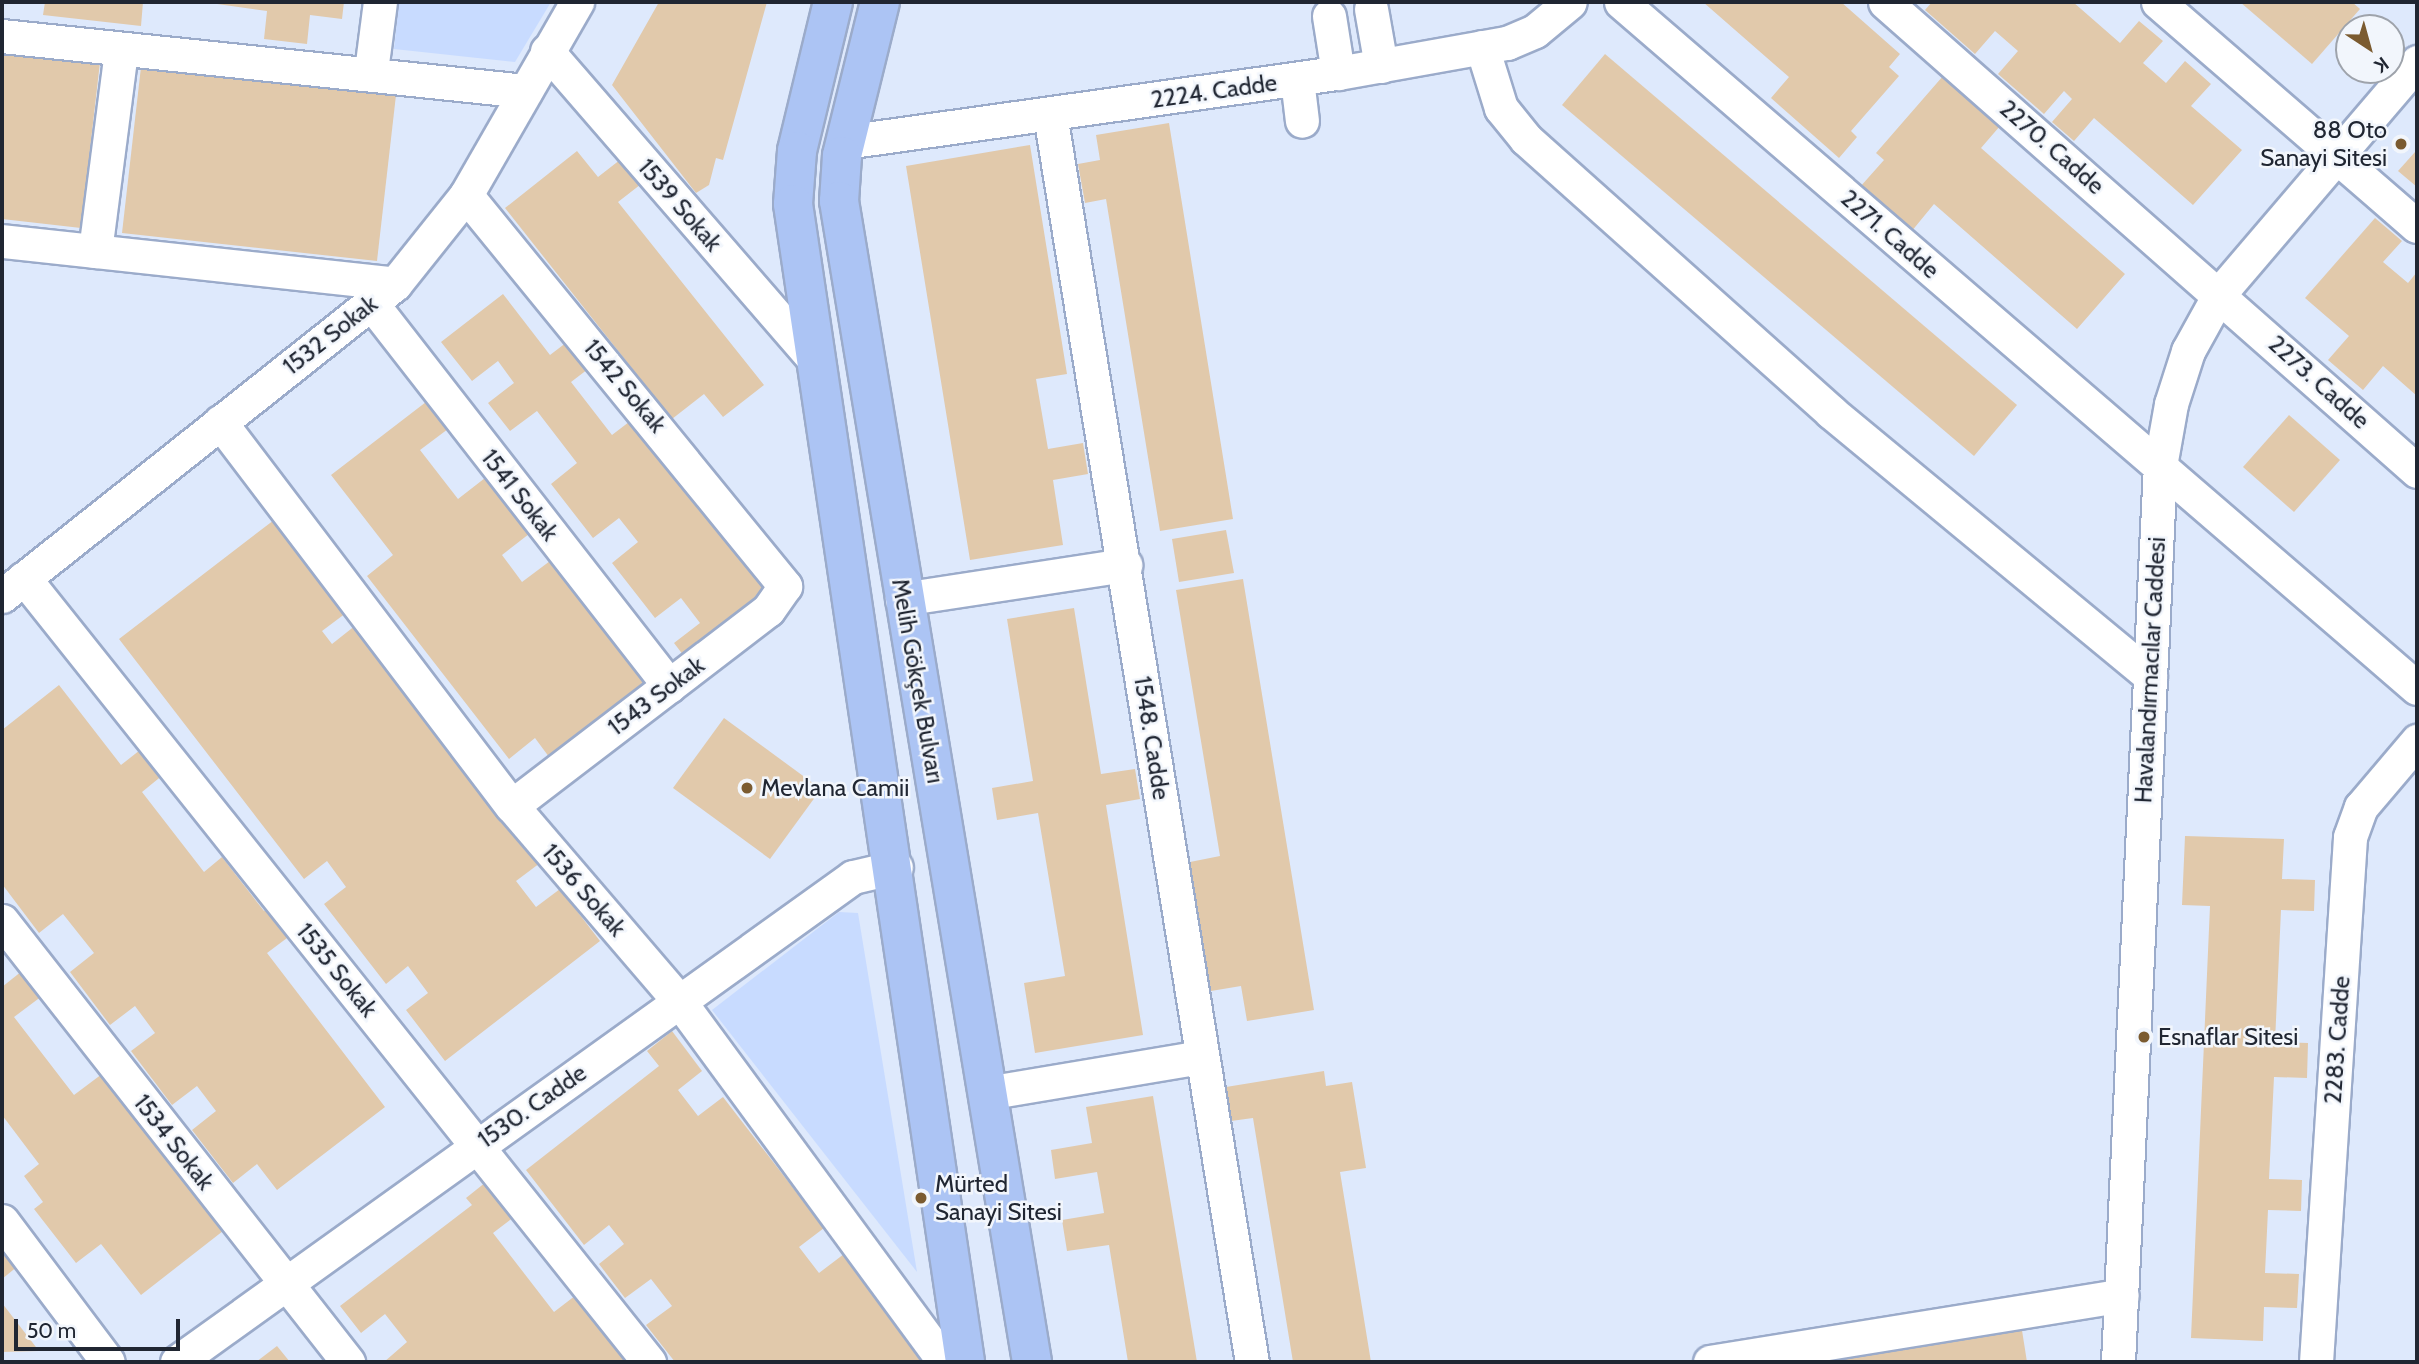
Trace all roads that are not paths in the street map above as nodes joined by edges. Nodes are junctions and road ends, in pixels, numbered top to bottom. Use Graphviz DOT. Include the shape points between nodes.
graph roads {
  1 [pos="380,2"];
  2 [pos="577,2"];
  3 [pos="833,2"];
  4 [pos="880,2"];
  5 [pos="1570,2"];
  6 [pos="1620,2"];
  7 [pos="1885,2"];
  8 [pos="2158,2"];
  9 [pos="1371,9"];
  10 [pos="1329,16"];
  11 [pos="2,36"];
  12 [pos="1482,47"];
  13 [pos="121,50"];
  14 [pos="547,51"];
  15 [pos="2417,62"];
  16 [pos="1381,66"];
  17 [pos="371,71"];
  18 [pos="1338,73"];
  19 [pos="1297,79"];
  20 [pos="525,91"];
  21 [pos="1050,114"];
  22 [pos="1302,121"];
  23 [pos="845,142"];
  24 [pos="2336,157"];
  25 [pos="466,195"];
  26 [pos="2417,226"];
  27 [pos="2,241"];
  28 [pos="95,251"];
  29 [pos="2220,293"];
  30 [pos="383,294"];
  31 [pos="813,358"];
  32 [pos="220,422"];
  33 [pos="2160,466"];
  34 [pos="2417,471"];
  35 [pos="1125,565"];
  36 [pos="784,578"];
  37 [pos="13,587"];
  38 [pos="902,599"];
  39 [pos="2150,676"];
  40 [pos="669,686"];
  41 [pos="2417,688"];
  42 [pos="2417,741"];
  43 [pos="512,806"];
  44 [pos="896,867"];
  45 [pos="2,921"];
  46 [pos="680,1002"];
  47 [pos="1201,1057"];
  48 [pos="992,1092"];
  49 [pos="476,1146"];
  50 [pos="2,1221"];
  51 [pos="286,1285"];
  52 [pos="2122,1295"];
  53 [pos="108,1362"];
  54 [pos="177,1362"];
  55 [pos="348,1362"];
  56 [pos="649,1362"];
  57 [pos="944,1362"];
  58 [pos="965,1362"];
  59 [pos="1032,1362"];
  60 [pos="1252,1362"];
  61 [pos="1710,1362"];
  62 [pos="2119,1362"];
  63 [pos="2316,1362"];
  1 -- 17 [label="street"];
  2 -- 14 [label="street, 1532 Sokak"];
  3 -- 31 [label="main road, Melih Gökçek Bulvarı" via="792,177"];
  4 -- 23 [label="main road, Melih Gökçek Bulvarı"];
  5 -- 12 [label="street, 2224. Cadde" via="1523,37"];
  6 -- 33 [label="street, 2271. Cadde"];
  7 -- 29 [label="street, 2270. Cadde"];
  8 -- 24 [label="street"];
  9 -- 16 [label="street"];
  10 -- 18 [label="street"];
  11 -- 13 [label="street"];
  12 -- 16 [label="street, 2224. Cadde"];
  12 -- 39 [label="street" via="1501,108 1526,139 1831,412"];
  13 -- 17 [label="street"];
  13 -- 28 [label="street"];
  14 -- 20 [label="street, 1532 Sokak"];
  14 -- 31 [label="street, 1539 Sokak"];
  15 -- 24 [label="street, Havalandırmacılar Caddesi"];
  16 -- 18 [label="street, 2224. Cadde"];
  17 -- 20 [label="street"];
  18 -- 19 [label="street, 2224. Cadde"];
  19 -- 21 [label="street, 2224. Cadde"];
  19 -- 22 [label="street"];
  20 -- 25 [label="street, 1532 Sokak"];
  21 -- 23 [label="street, 2224. Cadde"];
  21 -- 35 [label="street, 1548. Cadde"];
  23 -- 38 [label="main road, Melih Gökçek Bulvarı" via="839,201"];
  24 -- 26 [label="street"];
  24 -- 29 [label="street, Havalandırmacılar Caddesi"];
  25 -- 30 [label="street, 1532 Sokak"];
  25 -- 36 [label="street, 1542 Sokak"];
  27 -- 28 [label="street"];
  28 -- 30 [label="street"];
  29 -- 33 [label="street, Havalandırmacılar Caddesi" via="2188,351"];
  29 -- 34 [label="street, 2273. Cadde"];
  30 -- 32 [label="street, 1532 Sokak"];
  30 -- 40 [label="street, 1541 Sokak"];
  31 -- 44 [label="main road, Melih Gökçek Bulvarı"];
  32 -- 37 [label="street, 1532 Sokak"];
  32 -- 43 [label="street, 1536 Sokak"];
  33 -- 39 [label="street, Havalandırmacılar Caddesi"];
  33 -- 41 [label="street, 2271. Cadde"];
  35 -- 38 [label="street"];
  35 -- 47 [label="street, 1548. Cadde"];
  36 -- 40 [label="street, 1543 Sokak" via="778,602"];
  37 -- 49 [label="street, 1535 Sokak"];
  38 -- 48 [label="main road, Melih Gökçek Bulvarı"];
  39 -- 52 [label="street, Havalandırmacılar Caddesi"];
  40 -- 43 [label="street, 1543 Sokak"];
  42 -- 63 [label="street, 2283. Cadde" via="2361,807 2350,837"];
  43 -- 46 [label="street, 1536 Sokak"];
  44 -- 46 [label="street, 1530. Cadde" via="853,877"];
  44 -- 58 [label="main road, Melih Gökçek Bulvarı"];
  45 -- 51 [label="street, 1534 Sokak"];
  46 -- 49 [label="street, 1530. Cadde"];
  46 -- 57 [label="street, 1536 Sokak"];
  47 -- 48 [label="street"];
  47 -- 60 [label="street, 1548. Cadde"];
  48 -- 59 [label="main road, Melih Gökçek Bulvarı"];
  49 -- 51 [label="street, 1530. Cadde"];
  49 -- 56 [label="street, 1535 Sokak"];
  50 -- 53 [label="street"];
  51 -- 54 [label="street, 1530. Cadde"];
  51 -- 55 [label="street, 1534 Sokak"];
  52 -- 61 [label="street"];
  52 -- 62 [label="street, Havalandırmacılar Caddesi"];
}
